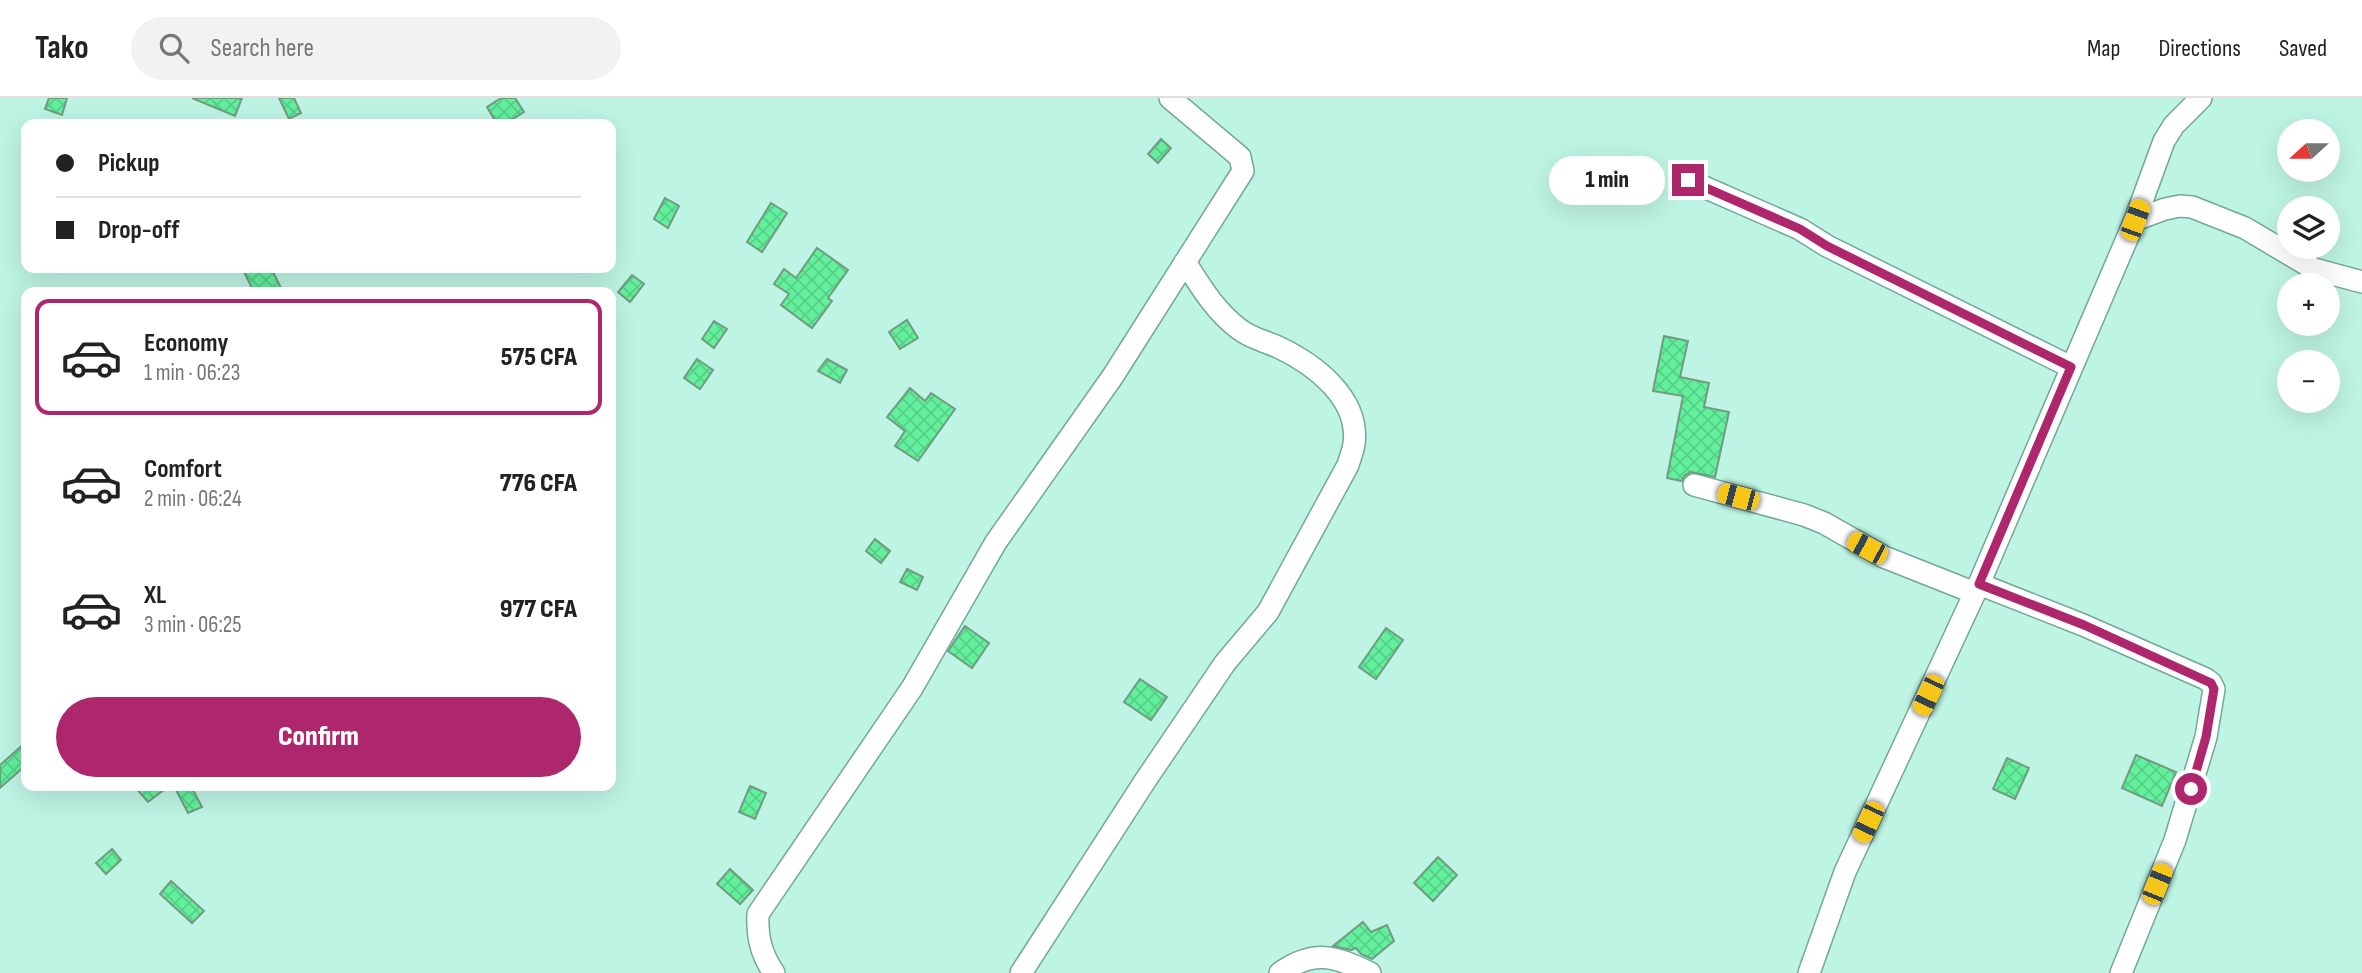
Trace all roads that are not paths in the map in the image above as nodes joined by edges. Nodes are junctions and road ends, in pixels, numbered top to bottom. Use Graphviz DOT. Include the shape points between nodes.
graph roads {
  1 [pos="1170,98"];
  2 [pos="2201,98"];
  3 [pos="1688,180"];
  4 [pos="2135,220"];
  5 [pos="1185,262"];
  6 [pos="2362,282"];
  7 [pos="2071,367"];
  8 [pos="1694,485"];
  9 [pos="1977,589"];
  10 [pos="774,973"];
  11 [pos="1021,973"];
  12 [pos="1280,973"];
  13 [pos="1370,973"];
  14 [pos="1809,973"];
  15 [pos="2121,973"];
  1 -- 5 [label="street" via="1243,164 1243,171"];
  2 -- 4 [label="street" via="2164,141"];
  3 -- 7 [label="street" via="1800,229"];
  4 -- 6 [label="street" via="2165,209 2192,207 2245,228 2314,269"];
  4 -- 7 [label="street"];
  5 -- 10 [label="street" via="1113,376 996,541 912,688 758,914 757,934"];
  5 -- 11 [label="street" via="1223,316 1253,339 1309,364 1333,385 1345,403 1354,442 1348,465 1268,612 1218,674 1137,792"];
  7 -- 9 [label="street"];
  8 -- 9 [label="street" via="1804,515 1884,557"];
  9 -- 14 [label="street" via="1845,872"];
  9 -- 15 [label="street" via="2084,625 2206,679 2214,689 2206,737 2175,840"];
  12 -- 13 [label="street" via="1297,962 1333,957"];
}
